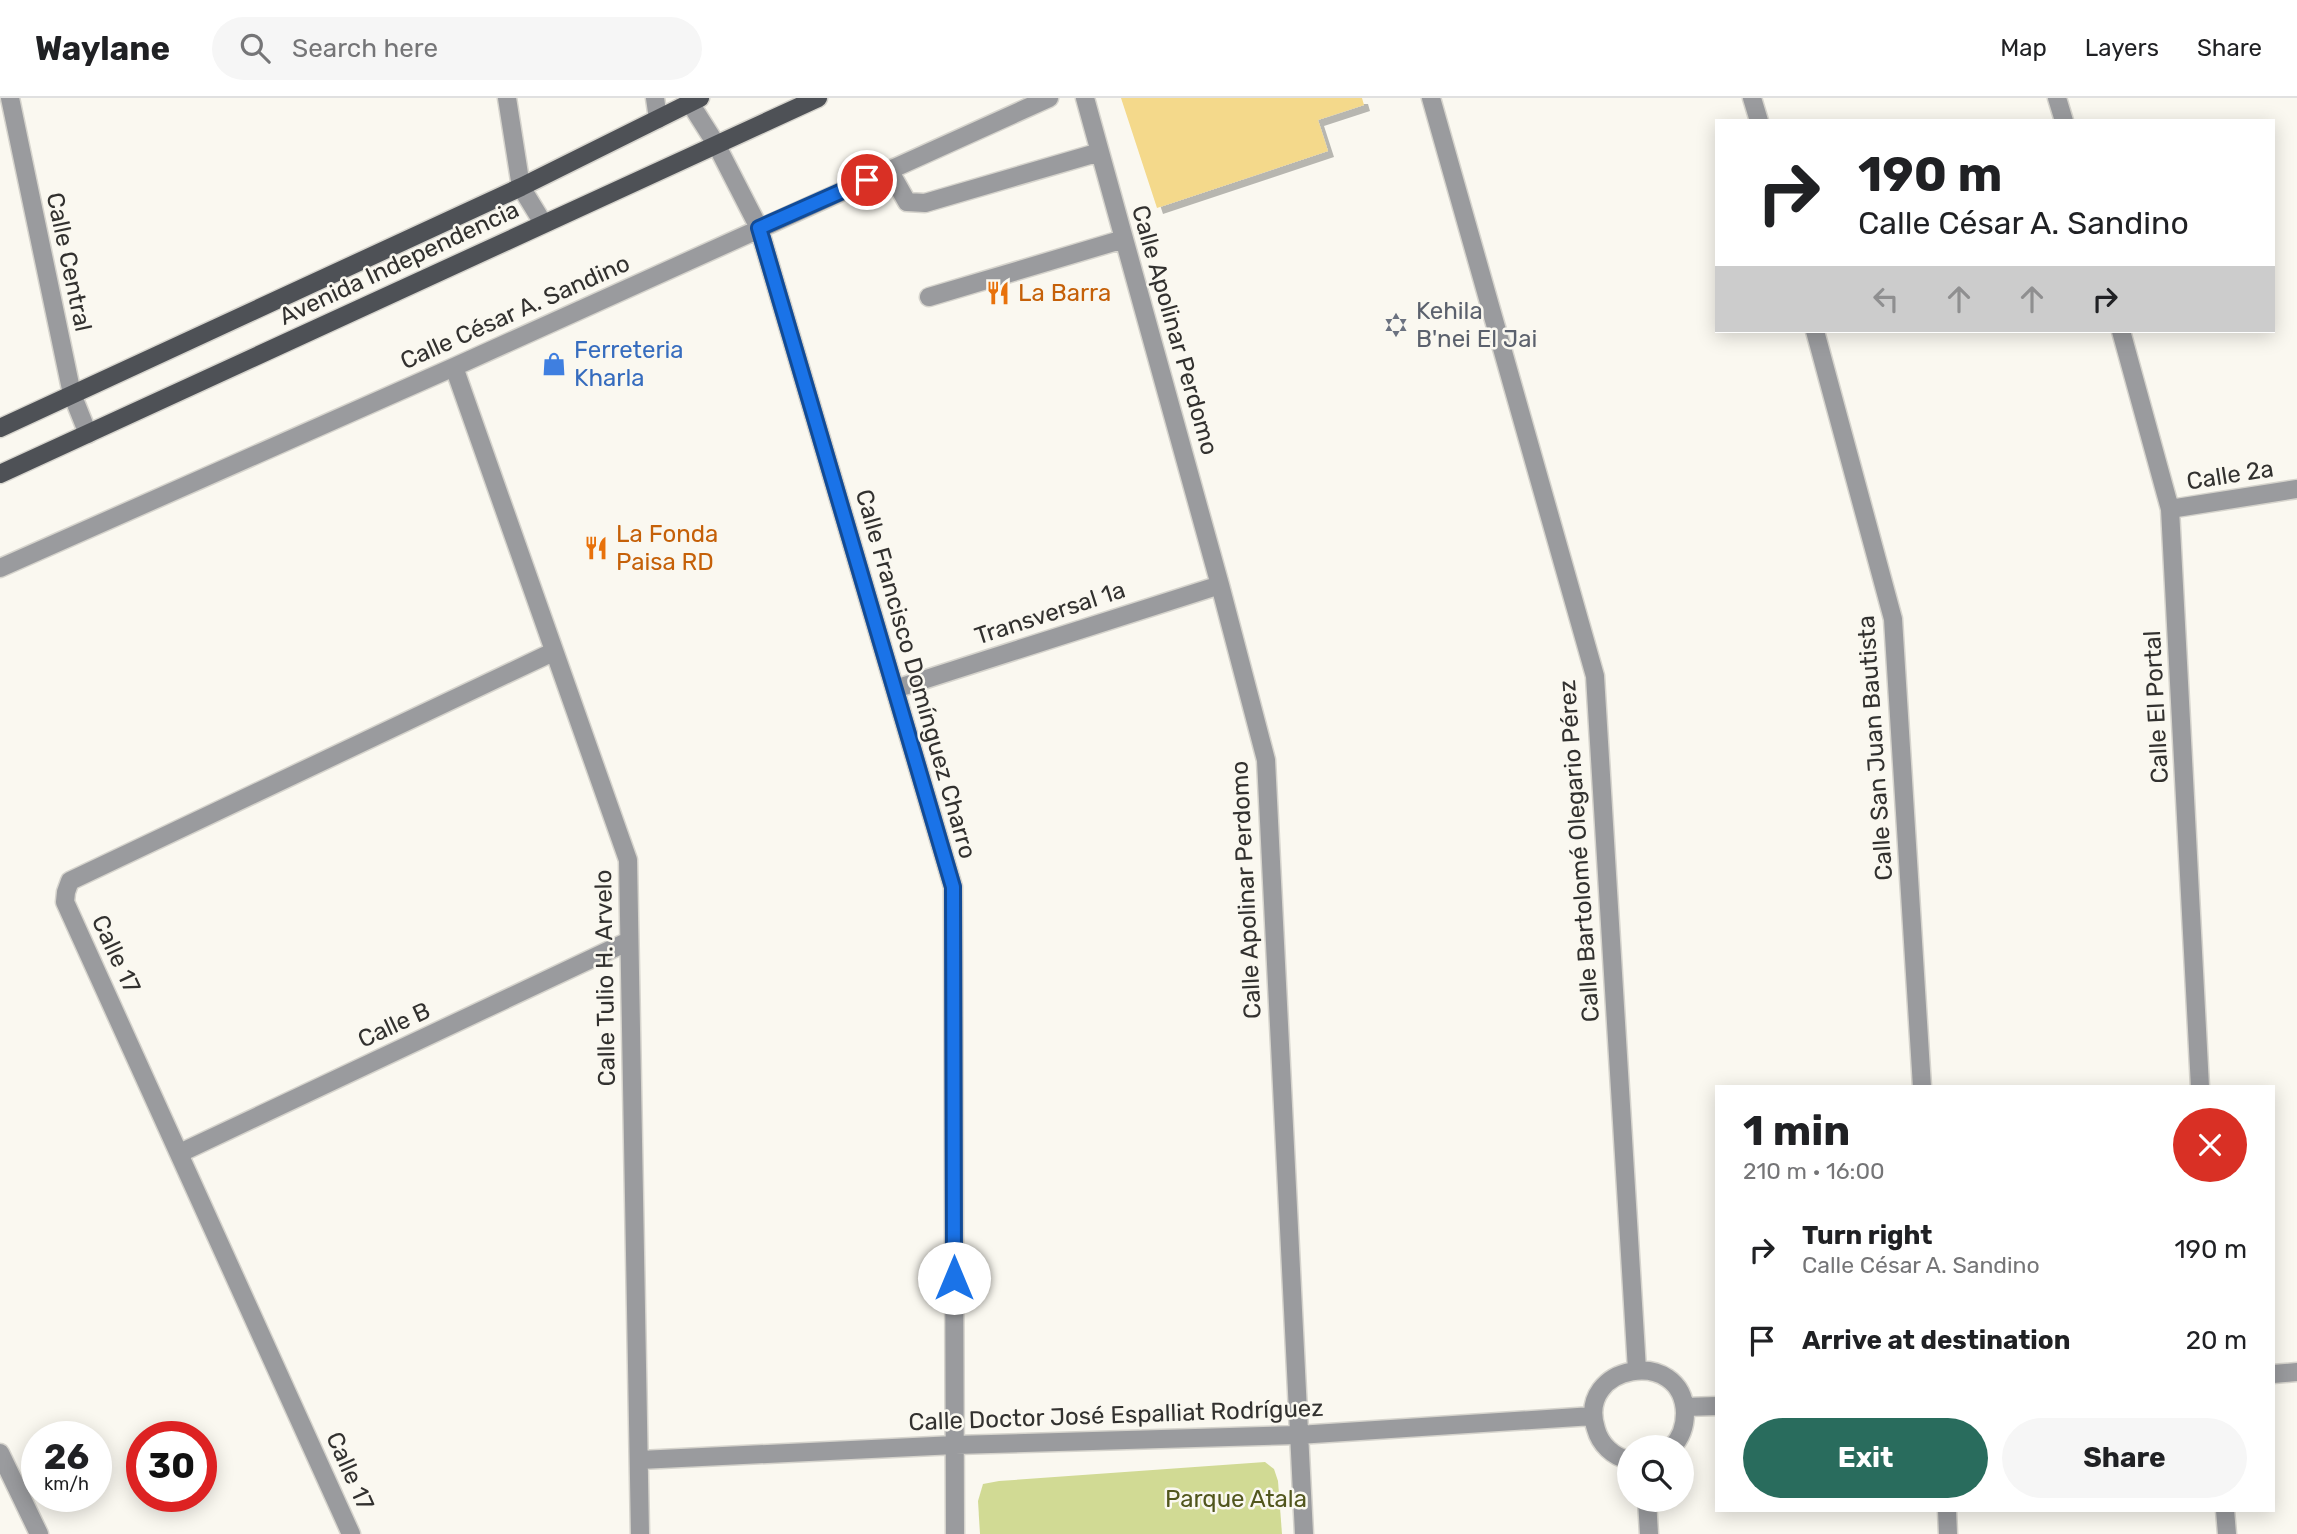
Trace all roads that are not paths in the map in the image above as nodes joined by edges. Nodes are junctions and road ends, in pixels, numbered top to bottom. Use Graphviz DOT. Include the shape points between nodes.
graph roads {
  1 [pos="10,98"];
  2 [pos="507,98"];
  3 [pos="654,98"];
  4 [pos="818,98"];
  5 [pos="1049,98"];
  6 [pos="1085,98"];
  7 [pos="1431,98"];
  8 [pos="1752,98"];
  9 [pos="2057,98"];
  10 [pos="695,100"];
  11 [pos="658,119"];
  12 [pos="1758,119"];
  13 [pos="2063,119"];
  14 [pos="716,144"];
  15 [pos="1100,152"];
  16 [pos="889,170"];
  17 [pos="521,187"];
  18 [pos="543,223"];
  19 [pos="759,228"];
  20 [pos="1124,239"];
  21 [pos="929,297"];
  22 [pos="1816,333"];
  23 [pos="2122,333"];
  24 [pos="454,367"];
  25 [pos="72,394"];
  26 [pos="0,428"];
  27 [pos="88,433"];
  28 [pos="0,474"];
  29 [pos="2297,489"];
  30 [pos="2170,509"];
  31 [pos="0,568"];
  32 [pos="1220,584"];
  33 [pos="553,652"];
  34 [pos="895,689"];
  35 [pos="629,941"];
  36 [pos="1922,1085"];
  37 [pos="2200,1085"];
  38 [pos="180,1153"];
  39 [pos="1637,1370"];
  40 [pos="2297,1372"];
  41 [pos="2275,1374"];
  42 [pos="1715,1406"];
  43 [pos="1685,1408"];
  44 [pos="1593,1416"];
  45 [pos="1298,1435"];
  46 [pos="1681,1435"];
  47 [pos="955,1445"];
  48 [pos="0,1453"];
  49 [pos="1617,1456"];
  50 [pos="640,1460"];
  51 [pos="1648,1512"];
  52 [pos="1947,1512"];
  53 [pos="2225,1512"];
  54 [pos="39,1534"];
  55 [pos="351,1534"];
  56 [pos="640,1534"];
  57 [pos="955,1534"];
  58 [pos="1304,1534"];
  59 [pos="1649,1534"];
  60 [pos="1948,1534"];
  61 [pos="2227,1534"];
  1 -- 25 [label="street, Calle Central"];
  2 -- 17 [label="street"];
  3 -- 11 [label="street"];
  4 -- 14 [label="main road, Avenida Independencia"];
  5 -- 16 [label="street, Calle César A. Sandino"];
  6 -- 15 [label="street, Calle Apolinar Perdomo"];
  7 -- 39 [label="street, Calle Bartolomé Olegario Pérez" via="1595,676"];
  8 -- 12 [label="street"];
  9 -- 13 [label="street"];
  10 -- 11 [label="main road, Avenida Independencia"];
  10 -- 14 [label="street, Calle Francisco Domínguez Charro"];
  11 -- 17 [label="main road, Avenida Independencia"];
  14 -- 18 [label="main road, Avenida Independencia"];
  14 -- 19 [label="street, Calle Francisco Domínguez Charro"];
  15 -- 16 [label="street" via="925,203 907,202"];
  15 -- 20 [label="street, Calle Apolinar Perdomo"];
  16 -- 19 [label="street, Calle César A. Sandino"];
  17 -- 18 [label="street"];
  17 -- 25 [label="main road, Avenida Independencia"];
  18 -- 27 [label="main road, Avenida Independencia"];
  19 -- 24 [label="street, Calle César A. Sandino"];
  19 -- 34 [label="street, Calle Francisco Domínguez Charro"];
  20 -- 21 [label="street"];
  20 -- 32 [label="street, Calle Apolinar Perdomo"];
  22 -- 36 [label="street, Calle San Juan Bautista" via="1893,619"];
  23 -- 30 [label="street, Calle El Portal"];
  24 -- 31 [label="street, Calle César A. Sandino"];
  24 -- 33 [label="street, Calle Tulio H. Arvelo"];
  25 -- 26 [label="main road, Avenida Independencia"];
  25 -- 27 [label="street, Calle Central"];
  27 -- 28 [label="main road, Avenida Independencia"];
  29 -- 30 [label="street, Calle 2a"];
  30 -- 37 [label="street, Calle El Portal"];
  32 -- 34 [label="street, Transversal 1a"];
  32 -- 45 [label="street, Calle Apolinar Perdomo" via="1266,760"];
  33 -- 35 [label="street, Calle Tulio H. Arvelo" via="628,860"];
  33 -- 38 [label="street, Calle 17" via="70,881 65,902"];
  34 -- 47 [label="street, Calle Francisco Domínguez Charro" via="953,887"];
  35 -- 38 [label="street, Calle B"];
  35 -- 50 [label="street, Calle Tulio H. Arvelo"];
  38 -- 55 [label="street, Calle 17"];
  39 -- 43 [label="street" via="1668,1379"];
  39 -- 44 [label="street" via="1605,1384"];
  40 -- 41 [label="street"];
  42 -- 43 [label="street"];
  43 -- 46 [label="street"];
  44 -- 45 [label="street, Calle Doctor José Espalliat Rodríguez"];
  44 -- 49 [label="street" via="1599,1437"];
  45 -- 47 [label="street, Calle Doctor José Espalliat Rodríguez"];
  45 -- 58 [label="street, Calle Apolinar Perdomo"];
  47 -- 50 [label="street, Calle Doctor José Espalliat Rodríguez"];
  47 -- 57 [label="street, Calle Francisco Domínguez Charro"];
  48 -- 54 [label="street"];
  50 -- 56 [label="street, Calle Tulio H. Arvelo"];
  51 -- 59 [label="street"];
  52 -- 60 [label="street"];
  53 -- 61 [label="street"];
}
